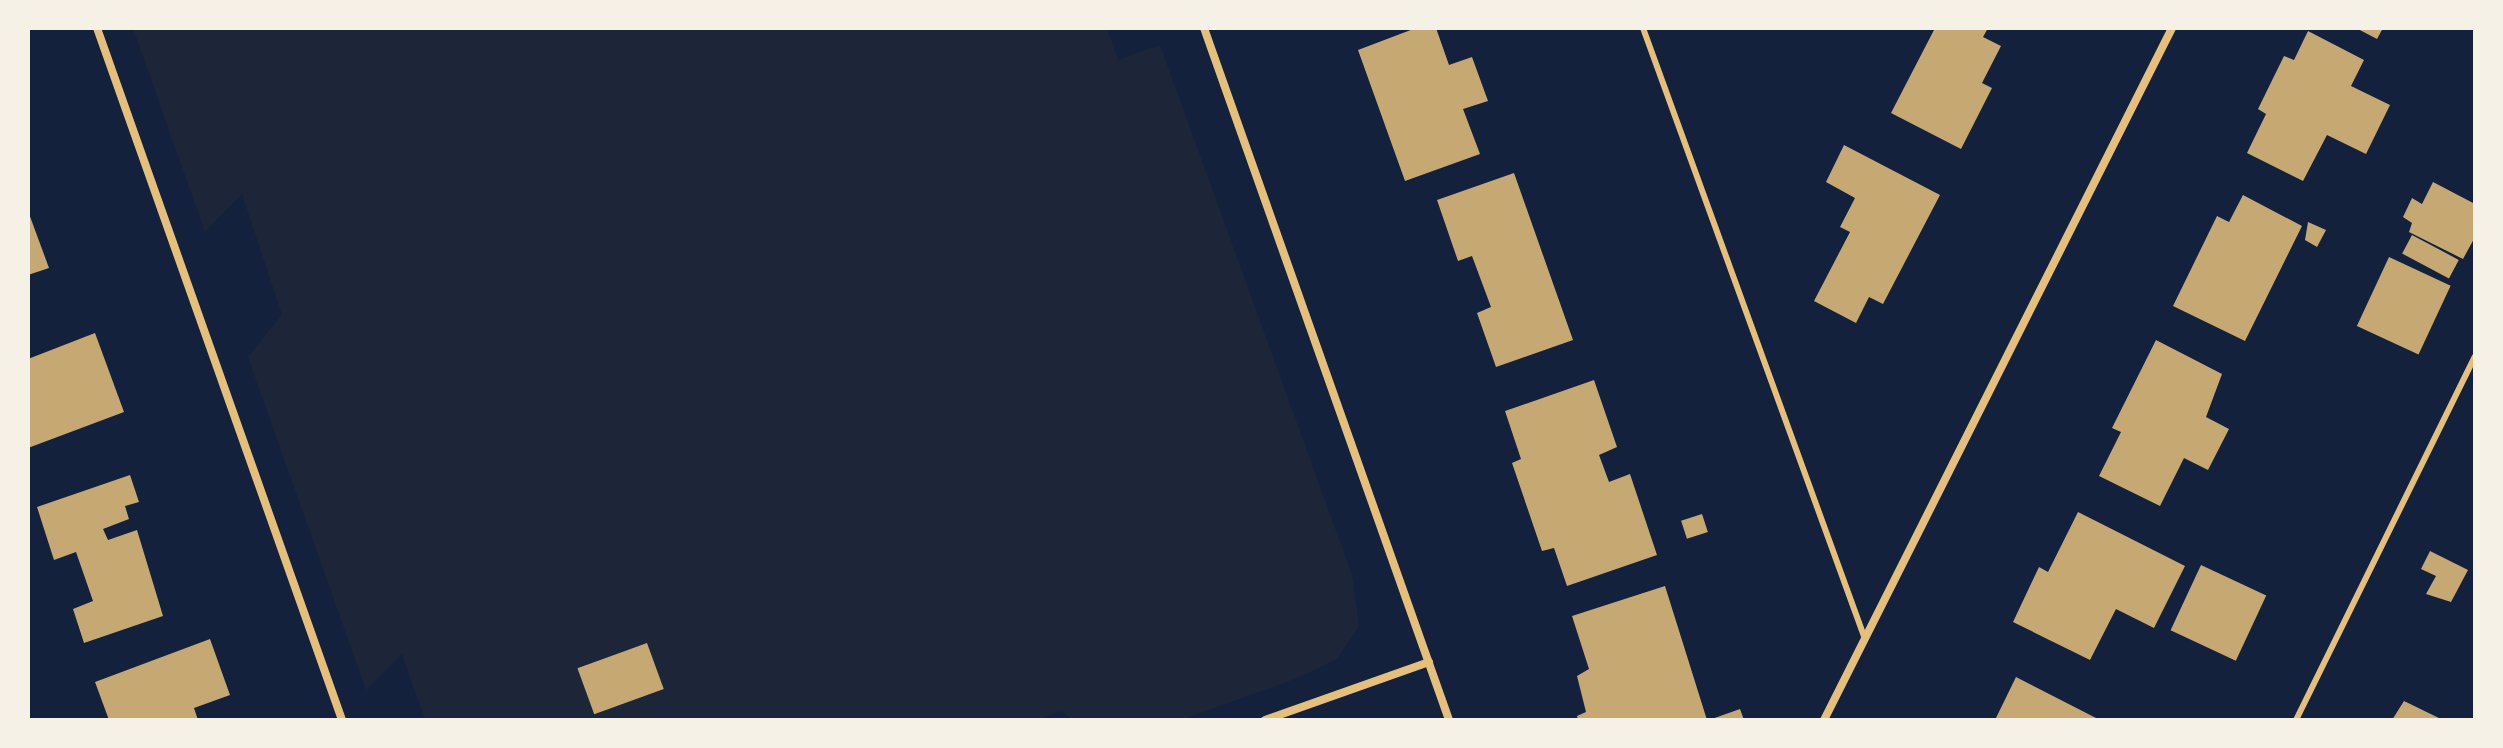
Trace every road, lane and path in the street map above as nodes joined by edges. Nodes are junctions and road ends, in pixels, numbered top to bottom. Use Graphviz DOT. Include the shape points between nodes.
graph roads {
  1 [pos="97,28"];
  2 [pos="1204,28"];
  3 [pos="1643,28"];
  4 [pos="2172,28"];
  5 [pos="2475,357"];
  6 [pos="1865,639"];
  7 [pos="1429,662"];
  8 [pos="342,720"];
  9 [pos="1265,720"];
  10 [pos="1449,720"];
  11 [pos="1824,720"];
  12 [pos="2296,720"];
  1 -- 8 [label="street"];
  2 -- 7 [label="street"];
  3 -- 6 [label="lane"];
  4 -- 6 [label="street"];
  5 -- 12 [label="lane"];
  6 -- 11 [label="street"];
  7 -- 9 [label="street"];
  7 -- 10 [label="street"];
}
